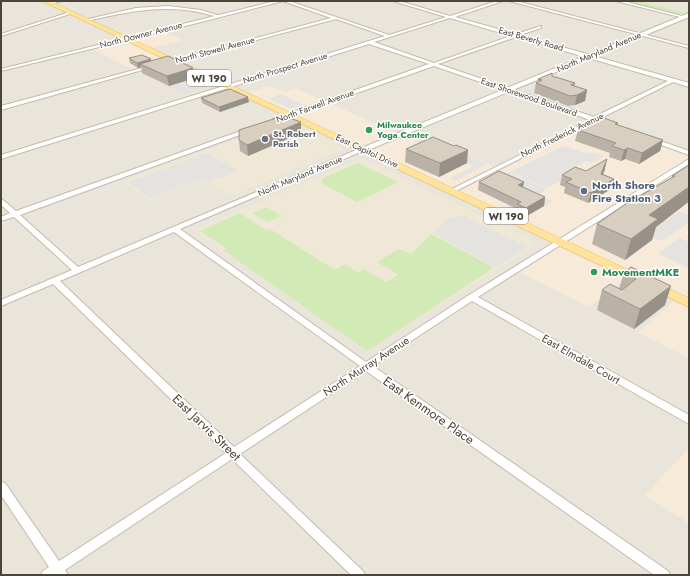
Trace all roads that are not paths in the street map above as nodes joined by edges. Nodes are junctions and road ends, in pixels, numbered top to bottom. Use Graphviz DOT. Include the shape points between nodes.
graph roads {
  1 [pos="60,1"];
  2 [pos="281,1"];
  3 [pos="285,1"];
  4 [pos="396,1"];
  5 [pos="501,1"];
  6 [pos="511,1"];
  7 [pos="618,1"];
  8 [pos="640,1"];
  9 [pos="47,2"];
  10 [pos="163,2"];
  11 [pos="157,6"];
  12 [pos="670,8"];
  13 [pos="71,13"];
  14 [pos="218,16"];
  15 [pos="686,16"];
  16 [pos="450,17"];
  17 [pos="336,18"];
  18 [pos="86,20"];
  19 [pos="540,27"];
  20 [pos="640,34"];
  21 [pos="1,35"];
  22 [pos="516,35"];
  23 [pos="389,36"];
  24 [pos="126,39"];
  25 [pos="368,42"];
  26 [pos="689,47"];
  27 [pos="590,56"];
  28 [pos="174,61"];
  29 [pos="434,64"];
  30 [pos="1,70"];
  31 [pos="673,80"];
  32 [pos="689,85"];
  33 [pos="227,86"];
  34 [pos="507,90"];
  35 [pos="1,108"];
  36 [pos="289,115"];
  37 [pos="594,119"];
  38 [pos="267,123"];
  39 [pos="610,125"];
  40 [pos="252,128"];
  41 [pos="645,138"];
  42 [pos="363,149"];
  43 [pos="689,153"];
  44 [pos="1,157"];
  45 [pos="689,161"];
  46 [pos="452,191"];
  47 [pos="1,201"];
  48 [pos="16,214"];
  49 [pos="1,219"];
  50 [pos="176,229"];
  51 [pos="560,242"];
  52 [pos="77,270"];
  53 [pos="54,280"];
  54 [pos="472,297"];
  55 [pos="1,303"];
  56 [pos="689,303"];
  57 [pos="366,366"];
  58 [pos="689,420"];
  59 [pos="234,453"];
  60 [pos="1,486"];
  61 [pos="60,571"];
  62 [pos="47,575"];
  63 [pos="359,575"];
  64 [pos="664,575"];
  1 -- 9 [label="street"];
  2 -- 14 [label="street, North Downer Avenue"];
  3 -- 17 [label="street"];
  4 -- 16 [label="street, East Beverly Road"];
  5 -- 16 [label="street, North Prospect Avenue"];
  6 -- 20 [label="street"];
  7 -- 15 [label="street"];
  8 -- 12 [label="street"];
  9 -- 13 [label="main road, East Capitol Drive / WI 190"];
  10 -- 11 [label="street"];
  11 -- 14 [label="street" via="184,5"];
  11 -- 18 [label="street"];
  13 -- 18 [label="main road, East Capitol Drive / WI 190"];
  13 -- 21 [label="street"];
  14 -- 24 [label="street, North Downer Avenue"];
  15 -- 20 [label="street, North Maryland Avenue"];
  16 -- 22 [label="street, East Beverly Road"];
  16 -- 23 [label="street, North Prospect Avenue"];
  17 -- 23 [label="street"];
  17 -- 28 [label="street, North Stowell Avenue"];
  18 -- 24 [label="main road, East Capitol Drive / WI 190"];
  19 -- 22 [label="street, North Farwell Avenue"];
  20 -- 26 [label="street"];
  20 -- 27 [label="street, North Maryland Avenue"];
  22 -- 27 [label="street, East Beverly Road"];
  22 -- 29 [label="street, North Farwell Avenue"];
  23 -- 25 [label="street, North Prospect Avenue"];
  24 -- 28 [label="main road, East Capitol Drive / WI 190"];
  24 -- 30 [label="street, North Downer Avenue"];
  25 -- 29 [label="street, East Shorewood Boulevard"];
  25 -- 33 [label="street, North Prospect Avenue"];
  27 -- 31 [label="street, East Beverly Road"];
  27 -- 34 [label="street, North Maryland Avenue"];
  28 -- 33 [label="main road, East Capitol Drive / WI 190"];
  28 -- 35 [label="street, North Stowell Avenue"];
  29 -- 34 [label="street, East Shorewood Boulevard"];
  29 -- 36 [label="street, North Farwell Avenue"];
  31 -- 32 [label="street, East Beverly Road"];
  31 -- 37 [label="street, North Frederick Avenue"];
  33 -- 36 [label="main road, East Capitol Drive / WI 190"];
  33 -- 44 [label="street, North Prospect Avenue"];
  34 -- 37 [label="street, East Shorewood Boulevard"];
  34 -- 42 [label="street, North Maryland Avenue"];
  36 -- 38 [label="street, North Farwell Avenue"];
  36 -- 42 [label="main road, East Capitol Drive / WI 190"];
  37 -- 39 [label="street, East Shorewood Boulevard"];
  37 -- 46 [label="street, North Frederick Avenue"];
  40 -- 48 [label="street"];
  41 -- 43 [label="street"];
  42 -- 46 [label="main road, East Capitol Drive / WI 190"];
  42 -- 50 [label="street, North Maryland Avenue"];
  45 -- 51 [label="street, North Murray Avenue"];
  46 -- 51 [label="main road, East Capitol Drive / WI 190"];
  47 -- 48 [label="street"];
  48 -- 49 [label="street"];
  48 -- 52 [label="street"];
  50 -- 52 [label="street, North Maryland Avenue"];
  50 -- 57 [label="street, East Kenmore Place"];
  51 -- 54 [label="street, North Murray Avenue"];
  51 -- 56 [label="main road, East Capitol Drive / WI 190"];
  52 -- 53 [label="street, North Maryland Avenue"];
  53 -- 55 [label="street, North Maryland Avenue"];
  53 -- 59 [label="street, East Jarvis Street"];
  54 -- 57 [label="street, North Murray Avenue"];
  54 -- 58 [label="street, East Elmdale Court"];
  57 -- 59 [label="street, North Murray Avenue"];
  57 -- 64 [label="street, East Kenmore Place"];
  59 -- 61 [label="street, North Murray Avenue"];
  59 -- 63 [label="street, East Jarvis Street"];
  60 -- 61 [label="street"];
  61 -- 62 [label="street, North Murray Avenue"];
}
